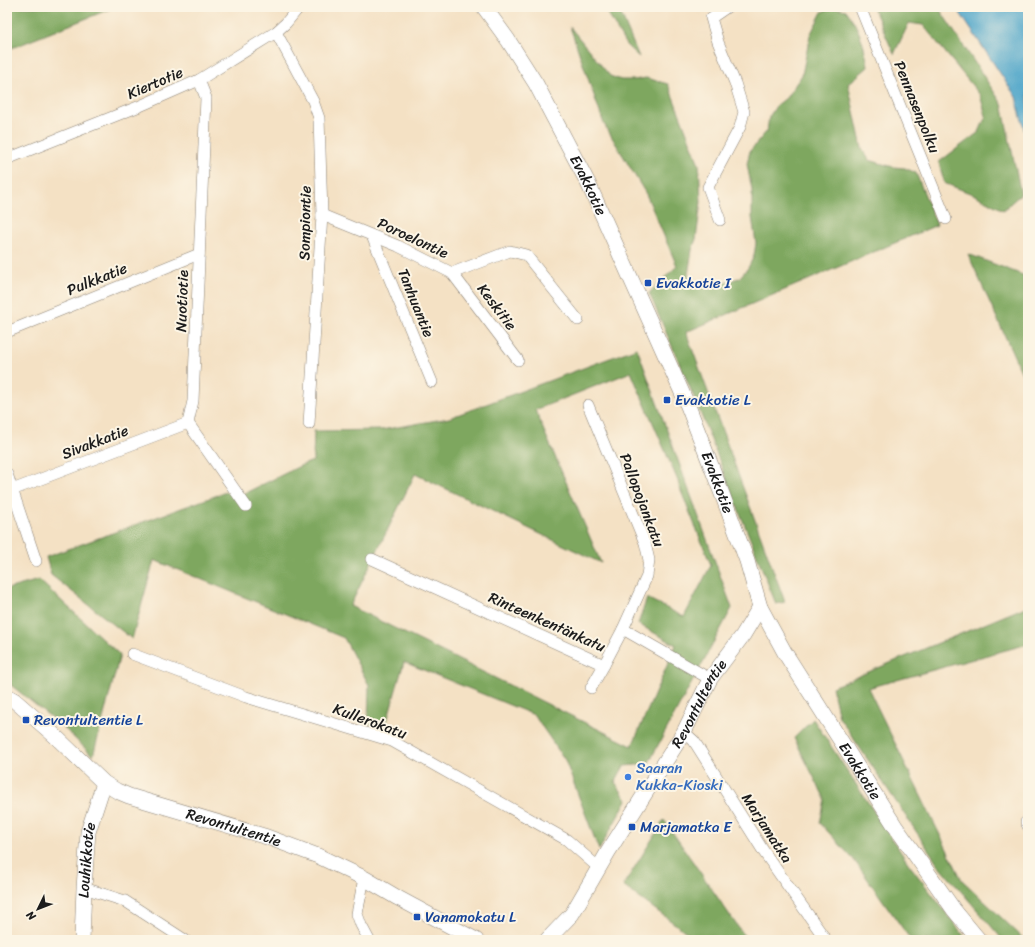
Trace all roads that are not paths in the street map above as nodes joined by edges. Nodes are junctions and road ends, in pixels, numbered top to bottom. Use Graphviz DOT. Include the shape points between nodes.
graph roads {
  1 [pos="299,7"];
  2 [pos="484,7"];
  3 [pos="727,7"];
  4 [pos="860,7"];
  5 [pos="276,32"];
  6 [pos="199,80"];
  7 [pos="7,159"];
  8 [pos="322,215"];
  9 [pos="946,219"];
  10 [pos="720,220"];
  11 [pos="372,236"];
  12 [pos="199,254"];
  13 [pos="452,273"];
  14 [pos="578,320"];
  15 [pos="7,332"];
  16 [pos="518,360"];
  17 [pos="432,382"];
  18 [pos="588,405"];
  19 [pos="188,423"];
  20 [pos="309,424"];
  21 [pos="7,474"];
  22 [pos="12,490"];
  23 [pos="246,506"];
  24 [pos="372,559"];
  25 [pos="36,561"];
  26 [pos="760,607"];
  27 [pos="622,629"];
  28 [pos="132,654"];
  29 [pos="604,665"];
  30 [pos="710,679"];
  31 [pos="591,688"];
  32 [pos="7,696"];
  33 [pos="684,732"];
  34 [pos="104,783"];
  35 [pos="599,868"];
  36 [pos="364,878"];
  37 [pos="84,888"];
  38 [pos="82,940"];
  39 [pos="185,940"];
  40 [pos="370,940"];
  41 [pos="476,940"];
  42 [pos="547,940"];
  43 [pos="826,940"];
  44 [pos="979,940"];
  1 -- 5 [label="street, Kiertotie"];
  2 -- 26 [label="street, Evakkotie" via="536,84 588,183 688,406 744,554"];
  3 -- 10 [label="street" via="711,18 744,112 740,127 708,187"];
  4 -- 9 [label="street, Pennasenpolku"];
  5 -- 6 [label="street, Kiertotie"];
  5 -- 8 [label="street, Sompiontie" via="313,101 319,118"];
  6 -- 7 [label="street, Kiertotie"];
  6 -- 12 [label="street, Nuotiotie" via="206,98"];
  8 -- 11 [label="street, Poroelontie"];
  8 -- 20 [label="street, Sompiontie"];
  11 -- 13 [label="street, Poroelontie"];
  11 -- 17 [label="street, Tanhuantie"];
  12 -- 15 [label="street, Pulkkatie"];
  12 -- 19 [label="street, Nuotiotie" via="193,401"];
  13 -- 14 [label="street, Poroelontie" via="510,251 526,255"];
  13 -- 16 [label="street, Keskitie"];
  18 -- 27 [label="street, Pallopojankatu" via="645,543 649,560 646,576"];
  19 -- 22 [label="street, Sivakkatie"];
  19 -- 23 [label="street"];
  21 -- 22 [label="street"];
  22 -- 25 [label="street"];
  24 -- 29 [label="street, Rinteenkentänkatu"];
  26 -- 30 [label="street, Revontultentie" via="743,635"];
  26 -- 44 [label="street, Evakkotie" via="785,652 895,826 954,910"];
  27 -- 29 [label="street, Rinteenkentänkatu"];
  27 -- 30 [label="street, Rinteenkentänkatu"];
  28 -- 35 [label="street, Kullerokatu" via="246,697 392,741 567,840"];
  29 -- 31 [label="street"];
  30 -- 33 [label="street, Revontultentie"];
  32 -- 34 [label="street, Revontultentie" via="54,735"];
  33 -- 35 [label="street, Revontultentie"];
  33 -- 43 [label="street, Marjamatka" via="694,741 764,852"];
  34 -- 36 [label="street, Revontultentie" via="129,796 267,837 318,856"];
  34 -- 37 [label="street, Louhikkotie" via="88,832"];
  35 -- 42 [label="street, Revontultentie" via="572,914"];
  36 -- 40 [label="street" via="357,914"];
  36 -- 41 [label="street, Revontultentie"];
  37 -- 38 [label="street, Louhikkotie"];
  37 -- 39 [label="street" via="125,901"];
}
